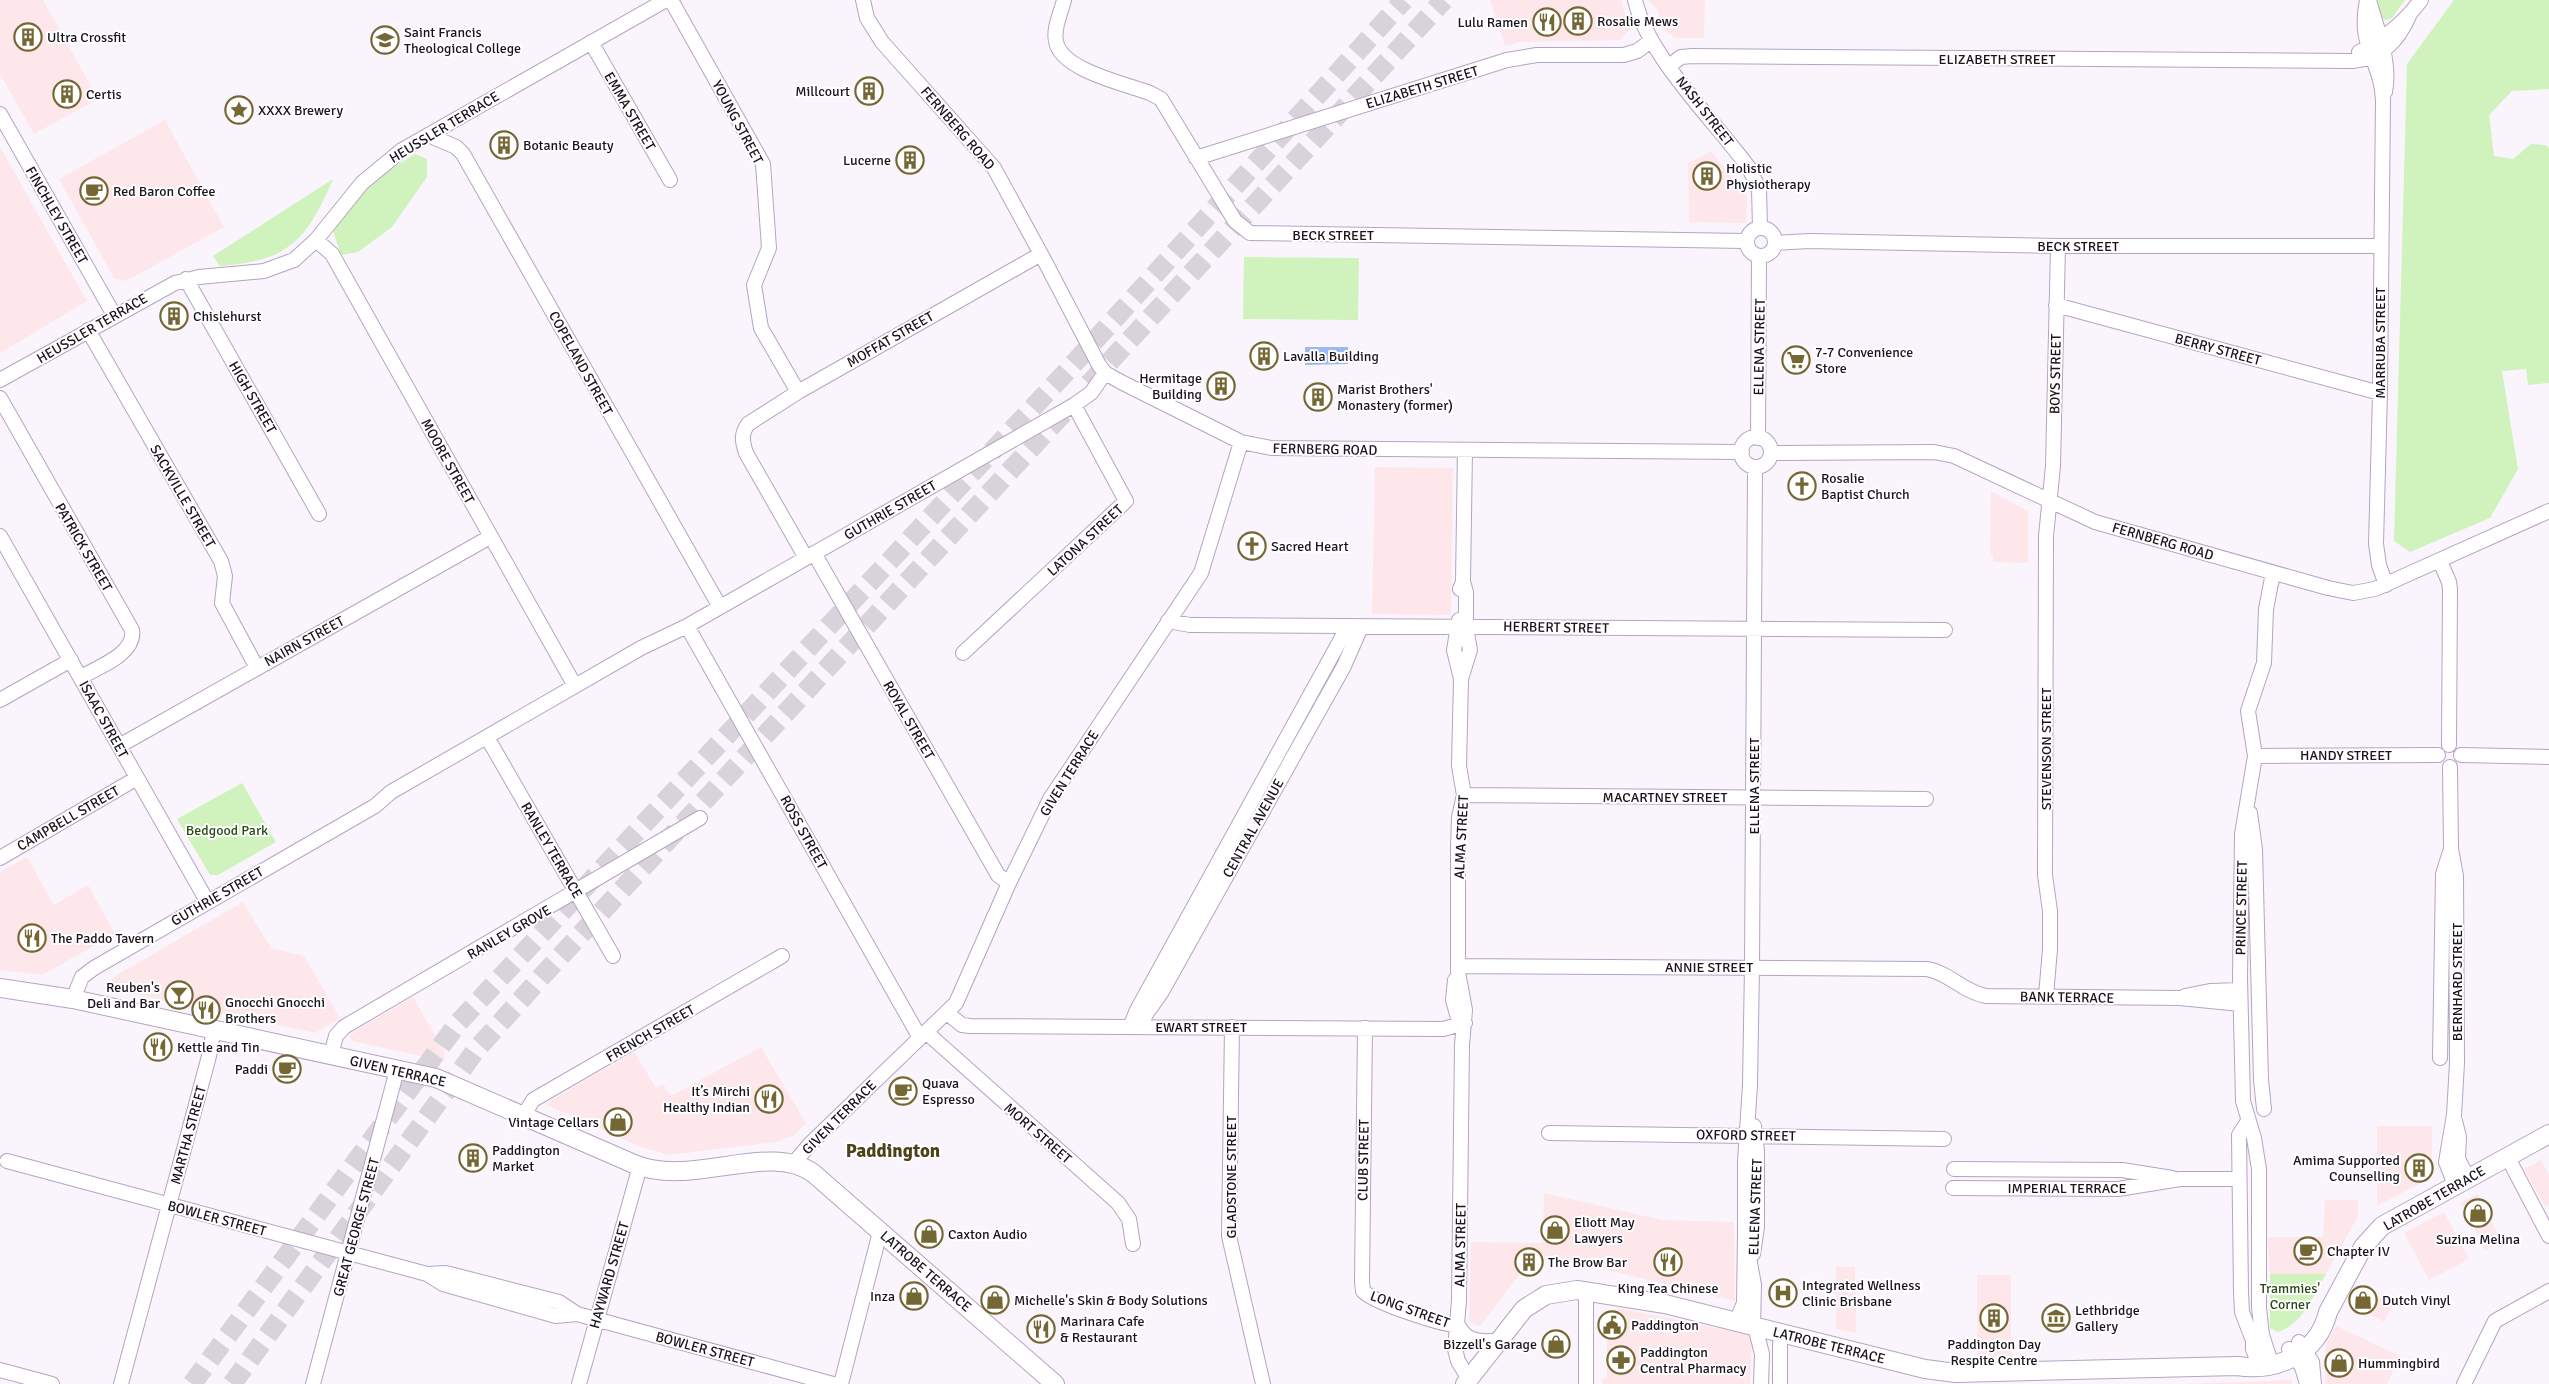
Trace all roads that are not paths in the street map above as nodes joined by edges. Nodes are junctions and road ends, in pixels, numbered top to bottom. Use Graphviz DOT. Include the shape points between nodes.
graph roads {
  1 [pos="666,0"];
  2 [pos="671,0"];
  3 [pos="864,0"];
  4 [pos="1064,0"];
  5 [pos="1635,0"];
  6 [pos="2368,0"];
  7 [pos="2420,0"];
  8 [pos="1651,41"];
  9 [pos="591,42"];
  10 [pos="2383,45"];
  11 [pos="2369,53"];
  12 [pos="1669,66"];
  13 [pos="2383,100"];
  14 [pos="0,114"];
  15 [pos="428,135"];
  16 [pos="1196,158"];
  17 [pos="670,180"];
  18 [pos="1760,227"];
  19 [pos="316,240"];
  20 [pos="1746,241"];
  21 [pos="1775,243"];
  22 [pos="2058,246"];
  23 [pos="2381,246"];
  24 [pos="1041,254"];
  25 [pos="1760,256"];
  26 [pos="186,279"];
  27 [pos="2056,305"];
  28 [pos="114,315"];
  29 [pos="88,330"];
  30 [pos="1105,372"];
  31 [pos="0,380"];
  32 [pos="798,392"];
  33 [pos="2380,393"];
  34 [pos="0,398"];
  35 [pos="1074,405"];
  36 [pos="743,431"];
  37 [pos="1758,438"];
  38 [pos="1241,442"];
  39 [pos="1465,450"];
  40 [pos="1742,452"];
  41 [pos="1771,453"];
  42 [pos="1756,467"];
  43 [pos="2049,501"];
  44 [pos="2549,511"];
  45 [pos="319,514"];
  46 [pos="490,537"];
  47 [pos="1,542"];
  48 [pos="810,555"];
  49 [pos="2440,561"];
  50 [pos="2273,572"];
  51 [pos="2386,585"];
  52 [pos="720,607"];
  53 [pos="1168,621"];
  54 [pos="687,626"];
  55 [pos="1462,627"];
  56 [pos="1354,628"];
  57 [pos="1755,628"];
  58 [pos="1945,630"];
  59 [pos="666,637"];
  60 [pos="963,652"];
  61 [pos="71,660"];
  62 [pos="257,668"];
  63 [pos="81,677"];
  64 [pos="575,686"];
  65 [pos="0,700"];
  66 [pos="490,744"];
  67 [pos="2449,745"];
  68 [pos="119,746"];
  69 [pos="2438,755"];
  70 [pos="2461,755"];
  71 [pos="2255,756"];
  72 [pos="2549,757"];
  73 [pos="2450,767"];
  74 [pos="137,778"];
  75 [pos="1464,795"];
  76 [pos="2247,795"];
  77 [pos="1754,798"];
  78 [pos="1926,800"];
  79 [pos="374,806"];
  80 [pos="700,818"];
  81 [pos="2450,849"];
  82 [pos="0,858"];
  83 [pos="1009,883"];
  84 [pos="577,892"];
  85 [pos="207,901"];
  86 [pos="613,956"];
  87 [pos="782,956"];
  88 [pos="1458,966"];
  89 [pos="1752,967"];
  90 [pos="2258,976"];
  91 [pos="1957,984"];
  92 [pos="0,988"];
  93 [pos="2046,996"];
  94 [pos="2240,997"];
  95 [pos="73,999"];
  96 [pos="946,1013"];
  97 [pos="2261,1017"];
  98 [pos="2242,1022"];
  99 [pos="1462,1024"];
  100 [pos="1136,1027"];
  101 [pos="1232,1027"];
  102 [pos="1365,1028"];
  103 [pos="214,1030"];
  104 [pos="923,1035"];
  105 [pos="331,1055"];
  106 [pos="2440,1058"];
  107 [pos="397,1070"];
  108 [pos="2264,1109"];
  109 [pos="524,1115"];
  110 [pos="2248,1121"];
  111 [pos="1548,1133"];
  112 [pos="2549,1134"];
  113 [pos="1751,1135"];
  114 [pos="1944,1138"];
  115 [pos="2507,1156"];
  116 [pos="8,1161"];
  117 [pos="794,1163"];
  118 [pos="640,1166"];
  119 [pos="1954,1169"];
  120 [pos="2180,1179"];
  121 [pos="2239,1179"];
  122 [pos="2461,1181"];
  123 [pos="1953,1188"];
  124 [pos="169,1205"];
  125 [pos="880,1232"];
  126 [pos="1745,1235"];
  127 [pos="2549,1236"];
  128 [pos="1133,1244"];
  129 [pos="348,1253"];
  130 [pos="1754,1281"];
  131 [pos="1586,1290"];
  132 [pos="2549,1291"];
  133 [pos="1363,1292"];
  134 [pos="2259,1308"];
  135 [pos="597,1319"];
  136 [pos="1748,1324"];
  137 [pos="1458,1326"];
  138 [pos="1783,1334"];
  139 [pos="2252,1338"];
  140 [pos="1499,1340"];
  141 [pos="2297,1350"];
  142 [pos="2265,1363"];
  143 [pos="0,1370"];
  144 [pos="1956,1379"];
  145 [pos="1467,1381"];
  146 [pos="52,1384"];
  147 [pos="121,1384"];
  148 [pos="313,1384"];
  149 [pos="579,1384"];
  150 [pos="833,1384"];
  151 [pos="841,1384"];
  152 [pos="1055,1384"];
  153 [pos="1263,1384"];
  154 [pos="1586,1384"];
  155 [pos="1761,1384"];
  156 [pos="1780,1384"];
  157 [pos="2307,1384"];
  158 [pos="2314,1384"];
  159 [pos="2464,1384"];
  1 -- 9 [label="street, HEUSSLER TERRACE"];
  2 -- 32 [label="street, YOUNG STREET" via="763,164 769,248 754,285 761,328"];
  3 -- 24 [label="street, FERNBERG ROAD" via="867,18 882,42 994,168"];
  4 -- 16 [label="street, BECK STREET" via="1055,32 1060,53 1076,66 1150,92 1161,99"];
  5 -- 8 [label="street, NASH STREET" via="1638,16"];
  6 -- 10 [label="street, MARRUBA STREET"];
  6 -- 11 [label="street, MARRUBA STREET" via="2363,24"];
  7 -- 10 [label="street" via="2399,35"];
  8 -- 12 [label="street, NASH STREET"];
  8 -- 16 [label="street, ELIZABETH STREET" via="1636,52 1624,55 1537,55 1508,60"];
  9 -- 15 [label="street, HEUSSLER TERRACE"];
  9 -- 17 [label="street, EMMA STREET"];
  10 -- 11 [label="street, ELIZABETH STREET"];
  10 -- 13 [label="street, MARRUBA STREET" via="2388,76"];
  11 -- 12 [label="street, ELIZABETH STREET" via="2354,61 1692,56 1681,57"];
  11 -- 13 [label="street, MARRUBA STREET" via="2380,79"];
  12 -- 18 [label="street, NASH STREET" via="1749,168 1758,189"];
  13 -- 23 [label="street, MARRUBA STREET"];
  14 -- 28 [label="street, FINCHLEY STREET"];
  15 -- 19 [label="street, HEUSSLER TERRACE" via="373,172"];
  15 -- 52 [label="street, COPELAND STREET" via="456,147 463,154"];
  16 -- 20 [label="street, BECK STREET" via="1235,221 1250,234"];
  18 -- 20 [label="street" via="1752,230"];
  18 -- 21 [label="street" via="1773,234"];
  19 -- 26 [label="street, HEUSSLER TERRACE" via="294,260 275,269"];
  19 -- 46 [label="street, MOORE STREET" via="332,254"];
  20 -- 25 [label="street" via="1748,250"];
  21 -- 22 [label="street, BECK STREET"];
  21 -- 25 [label="street" via="1768,254"];
  22 -- 23 [label="street, BECK STREET"];
  22 -- 27 [label="street, BOYS STREET"];
  23 -- 33 [label="street, MARRUBA STREET"];
  24 -- 30 [label="street, FERNBERG ROAD" via="1095,359"];
  24 -- 32 [label="street, MOFFAT STREET"];
  25 -- 37 [label="street, ELLENA STREET"];
  26 -- 28 [label="street, HEUSSLER TERRACE"];
  26 -- 45 [label="street, HIGH STREET"];
  27 -- 33 [label="street, BERRY STREET"];
  27 -- 43 [label="street, BOYS STREET" via="2053,466"];
  28 -- 29 [label="street, HEUSSLER TERRACE"];
  29 -- 31 [label="street, HEUSSLER TERRACE"];
  29 -- 62 [label="street, SACKVILLE STREET" via="221,561 225,576 222,603"];
  30 -- 35 [label="street, GUTHRIE STREET" via="1092,393"];
  30 -- 38 [label="street, FERNBERG ROAD"];
  32 -- 36 [label="street, MOFFAT STREET" via="754,418"];
  33 -- 51 [label="street, MARRUBA STREET" via="2376,544"];
  34 -- 63 [label="street, PATRICK STREET" via="132,630 132,642 126,650"];
  35 -- 48 [label="street, GUTHRIE STREET"];
  35 -- 60 [label="street, LATONA STREET" via="1126,501"];
  36 -- 48 [label="street, ROYAL STREET" via="746,452"];
  37 -- 40 [label="street" via="1745,443"];
  37 -- 41 [label="street" via="1769,444"];
  38 -- 39 [label="street, FERNBERG ROAD" via="1286,449"];
  38 -- 53 [label="street, GIVEN TERRACE" via="1201,573"];
  39 -- 40 [label="street, FERNBERG ROAD"];
  39 -- 55 [label="street, ALMA STREET" via="1463,582 1458,599"];
  40 -- 42 [label="street" via="1744,461"];
  41 -- 42 [label="street" via="1768,462"];
  41 -- 43 [label="street, FERNBERG ROAD" via="1934,452 1954,456"];
  42 -- 57 [label="street, ELLENA STREET"];
  43 -- 50 [label="street, FERNBERG ROAD" via="2095,522"];
  43 -- 93 [label="street, STEVENSON STREET" via="2046,546 2045,875 2050,903 2050,949"];
  44 -- 49 [label="street, FERNBERG ROAD"];
  46 -- 62 [label="street, NAIRN STREET"];
  46 -- 64 [label="street, MOORE STREET"];
  47 -- 61 [label="street, ISAAC STREET"];
  48 -- 52 [label="street, GUTHRIE STREET"];
  48 -- 83 [label="street, ROYAL STREET" via="998,875"];
  49 -- 51 [label="street, FERNBERG ROAD"];
  49 -- 67 [label="street" via="2450,590"];
  50 -- 51 [label="street, FERNBERG ROAD" via="2353,593"];
  50 -- 71 [label="street, PRINCE STREET" via="2266,609 2264,663 2248,711"];
  52 -- 54 [label="street, GUTHRIE STREET"];
  53 -- 56 [label="street, HERBERT STREET" via="1190,626"];
  53 -- 83 [label="street, GIVEN TERRACE" via="1050,799"];
  54 -- 59 [label="street, GUTHRIE STREET"];
  54 -- 104 [label="street, ROSS STREET"];
  55 -- 56 [label="street, HERBERT STREET"];
  55 -- 57 [label="street, HERBERT STREET"];
  55 -- 75 [label="street, ALMA STREET" via="1454,650 1462,679 1459,766"];
  56 -- 100 [label="street, CENTRAL AVENUE" via="1136,1010"];
  57 -- 58 [label="street, HERBERT STREET"];
  57 -- 77 [label="street, ELLENA STREET"];
  59 -- 64 [label="street, GUTHRIE STREET"];
  59 -- 66 [label="street, GUTHRIE STREET" via="646,655"];
  61 -- 63 [label="street, ISAAC STREET"];
  61 -- 65 [label="street"];
  62 -- 68 [label="street, NAIRN STREET"];
  63 -- 68 [label="street, ISAAC STREET"];
  64 -- 79 [label="street, GUTHRIE STREET" via="391,792"];
  66 -- 79 [label="street, GUTHRIE STREET" via="394,800"];
  66 -- 84 [label="street, RANLEY TERRACE"];
  67 -- 69 [label="street" via="2443,747"];
  67 -- 70 [label="street" via="2456,747"];
  68 -- 74 [label="street, ISAAC STREET"];
  69 -- 71 [label="street, HANDY STREET"];
  69 -- 73 [label="street" via="2440,762"];
  70 -- 72 [label="street"];
  70 -- 73 [label="street" via="2456,765"];
  71 -- 76 [label="street, PRINCE STREET"];
  73 -- 81 [label="street, BERNHARD STREET"];
  74 -- 82 [label="street, CAMPBELL STREET"];
  74 -- 85 [label="street, ISAAC STREET"];
  75 -- 77 [label="street, MACARTNEY STREET"];
  75 -- 88 [label="street, ALMA STREET" via="1459,820"];
  76 -- 90 [label="street, PRINCE STREET" via="2255,845"];
  76 -- 94 [label="street, PRINCE STREET" via="2241,859"];
  77 -- 78 [label="street, MACARTNEY STREET"];
  77 -- 89 [label="street, ELLENA STREET"];
  79 -- 85 [label="street, GUTHRIE STREET"];
  80 -- 84 [label="street, RANLEY GROVE"];
  81 -- 106 [label="street, BERNHARD STREET" via="2442,882"];
  81 -- 122 [label="street, BERNHARD STREET" via="2456,876 2457,1063 2454,1115 2446,1162"];
  83 -- 96 [label="street, GIVEN TERRACE" via="962,991"];
  84 -- 86 [label="street, RANLEY TERRACE"];
  84 -- 105 [label="street, RANLEY GROVE" via="344,1027 336,1036"];
  85 -- 95 [label="street, GUTHRIE STREET" via="88,971"];
  87 -- 109 [label="street, FRENCH STREET" via="533,1100"];
  88 -- 89 [label="street, ANNIE STREET"];
  88 -- 99 [label="street, ALMA STREET" via="1453,992"];
  89 -- 91 [label="street, ANNIE STREET" via="1927,969"];
  89 -- 113 [label="street, ELLENA STREET"];
  90 -- 97 [label="street, PRINCE STREET"];
  90 -- 98 [label="street, PRINCE STREET"];
  91 -- 93 [label="street, BANK TERRACE" via="1986,996"];
  92 -- 95 [label="main road, GIVEN TERRACE"];
  93 -- 94 [label="street, BANK TERRACE"];
  94 -- 98 [label="street, PRINCE STREET"];
  95 -- 103 [label="main road, GIVEN TERRACE"];
  96 -- 100 [label="street, EWART STREET" via="962,1025 970,1026"];
  96 -- 104 [label="street, GIVEN TERRACE"];
  97 -- 98 [label="street"];
  97 -- 108 [label="street, PRINCE STREET"];
  98 -- 110 [label="street, PRINCE STREET" via="2242,1097"];
  99 -- 102 [label="street, EWART STREET" via="1443,1029"];
  99 -- 137 [label="street, ALMA STREET"];
  100 -- 101 [label="street, EWART STREET"];
  101 -- 102 [label="street, EWART STREET"];
  101 -- 153 [label="street, GLADSTONE STREET" via="1228,1236"];
  102 -- 133 [label="street, CLUB STREET"];
  103 -- 105 [label="main road, GIVEN TERRACE"];
  103 -- 124 [label="street, MARTHA STREET"];
  104 -- 117 [label="street, GIVEN TERRACE"];
  104 -- 128 [label="street, MORT STREET" via="1118,1203 1130,1222"];
  105 -- 107 [label="main road, GIVEN TERRACE"];
  107 -- 109 [label="main road, GIVEN TERRACE" via="446,1081"];
  107 -- 129 [label="street, GREAT GEORGE STREET"];
  109 -- 118 [label="main road, GIVEN TERRACE"];
  110 -- 121 [label="street, PRINCE STREET" via="2239,1133"];
  110 -- 134 [label="street, PRINCE STREET" via="2259,1169"];
  111 -- 113 [label="street, OXFORD STREET"];
  112 -- 115 [label="main road, LATROBE TERRACE"];
  113 -- 114 [label="street, OXFORD STREET"];
  113 -- 126 [label="street, ELLENA STREET"];
  113 -- 130 [label="street, ELLENA STREET" via="1757,1227 1753,1245"];
  115 -- 122 [label="main road, LATROBE TERRACE"];
  115 -- 127 [label="street"];
  116 -- 124 [label="street, BOWLER STREET"];
  117 -- 118 [label="main road, GIVEN TERRACE" via="770,1161 680,1172"];
  117 -- 125 [label="main road, LATROBE TERRACE" via="813,1174"];
  118 -- 135 [label="street, HAYWARD STREET"];
  119 -- 120 [label="street, IMPERIAL TERRACE" via="2122,1170"];
  120 -- 121 [label="street, IMPERIAL TERRACE"];
  120 -- 123 [label="street, IMPERIAL TERRACE" via="2118,1189"];
  121 -- 139 [label="street, PRINCE STREET" via="2241,1302"];
  122 -- 141 [label="main road, LATROBE TERRACE" via="2382,1226 2373,1235 2328,1312 2326,1322"];
  124 -- 129 [label="street, BOWLER STREET"];
  124 -- 147 [label="street, MARTHA STREET"];
  125 -- 151 [label="street"];
  125 -- 152 [label="main road, LATROBE TERRACE"];
  126 -- 130 [label="street, ELLENA STREET"];
  126 -- 136 [label="street, ELLENA STREET" via="1744,1303"];
  129 -- 135 [label="street, BOWLER STREET" via="427,1274 442,1284 556,1316 577,1314"];
  129 -- 148 [label="street, GREAT GEORGE STREET"];
  130 -- 136 [label="street, ELLENA STREET"];
  131 -- 136 [label="main road, LATROBE TERRACE"];
  131 -- 140 [label="main road, LATROBE TERRACE" via="1558,1292 1537,1300 1518,1316"];
  131 -- 154 [label="street"];
  132 -- 159 [label="street" via="2496,1321"];
  133 -- 137 [label="street, LONG STREET" via="1376,1300 1448,1326"];
  134 -- 139 [label="street, PRINCE STREET"];
  134 -- 142 [label="street, PRINCE STREET"];
  135 -- 149 [label="street, HAYWARD STREET"];
  135 -- 150 [label="street, BOWLER STREET"];
  136 -- 138 [label="main road, LATROBE TERRACE"];
  136 -- 155 [label="street" via="1762,1354"];
  137 -- 140 [label="street" via="1471,1341"];
  137 -- 145 [label="street, ALMA STREET" via="1455,1352"];
  138 -- 144 [label="main road, LATROBE TERRACE"];
  138 -- 156 [label="street"];
  139 -- 142 [label="street, PRINCE STREET"];
  140 -- 145 [label="main road, LATROBE TERRACE"];
  141 -- 142 [label="main road, LATROBE TERRACE"];
  141 -- 157 [label="street"];
  141 -- 158 [label="street" via="2313,1364"];
  142 -- 144 [label="main road, LATROBE TERRACE"];
  143 -- 146 [label="street"];
}
